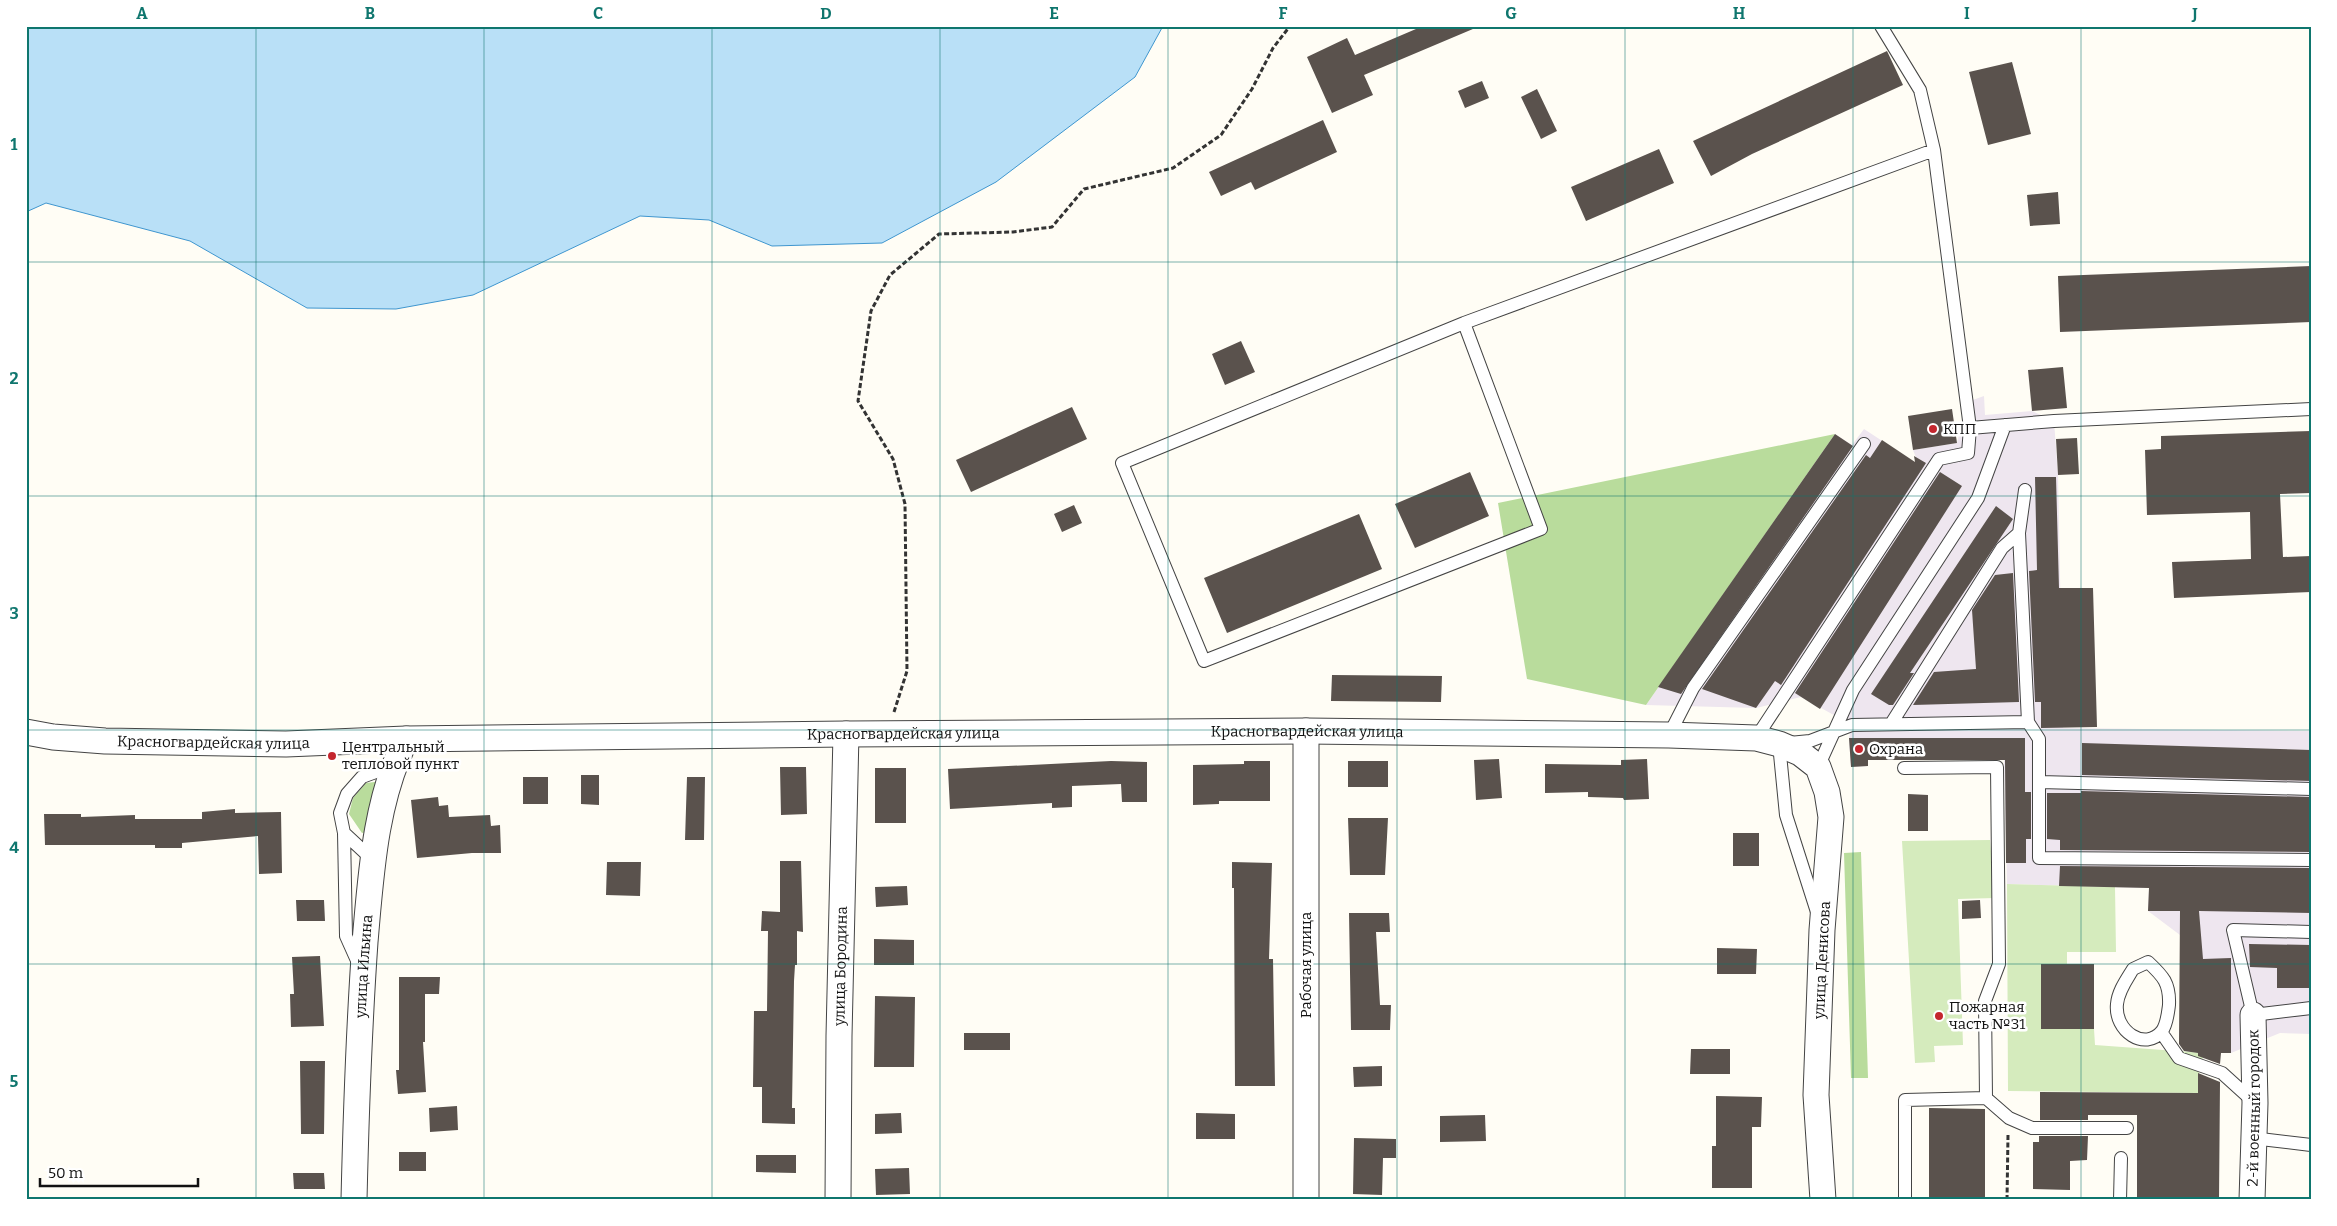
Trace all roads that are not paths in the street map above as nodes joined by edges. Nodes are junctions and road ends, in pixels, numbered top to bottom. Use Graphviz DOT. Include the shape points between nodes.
graph roads {
  1 [pos="1881,26"];
  2 [pos="1934,150"];
  3 [pos="1464,323"];
  4 [pos="2311,409"];
  5 [pos="2005,425"];
  6 [pos="1970,428"];
  7 [pos="1864,444"];
  8 [pos="2025,490"];
  9 [pos="2019,533"];
  10 [pos="2028,722"];
  11 [pos="1892,724"];
  12 [pos="1306,731"];
  13 [pos="26,732"];
  14 [pos="1832,733"];
  15 [pos="846,734"];
  16 [pos="1669,735"];
  17 [pos="1756,738"];
  18 [pos="406,740"];
  19 [pos="1779,744"];
  20 [pos="392,766"];
  21 [pos="1818,767"];
  22 [pos="1904,768"];
  23 [pos="2040,782"];
  24 [pos="2311,789"];
  25 [pos="344,833"];
  26 [pos="372,859"];
  27 [pos="2311,860"];
  28 [pos="1822,930"];
  29 [pos="2311,932"];
  30 [pos="363,974"];
  31 [pos="2311,1008"];
  32 [pos="2253,1015"];
  33 [pos="2161,1032"];
  34 [pos="1986,1098"];
  35 [pos="2255,1103"];
  36 [pos="2127,1128"];
  37 [pos="2252,1138"];
  38 [pos="2311,1145"];
  39 [pos="2121,1158"];
  40 [pos="354,1200"];
  41 [pos="838,1200"];
  42 [pos="1306,1200"];
  43 [pos="1823,1200"];
  44 [pos="1905,1200"];
  45 [pos="2120,1200"];
  46 [pos="2252,1200"];
  1 -- 2 [label="lane" via="1920,90"];
  2 -- 3 [label="lane"];
  2 -- 6 [label="lane"];
  3 -- 3 [label="lane" via="1122,463 1204,661 1541,529"];
  4 -- 5 [label="lane"];
  5 -- 6 [label="lane"];
  5 -- 14 [label="lane" via="1978,498 1853,690"];
  6 -- 17 [label="lane" via="1968,453 1939,459"];
  7 -- 16 [label="lane" via="1693,688"];
  8 -- 9 [label="lane"];
  9 -- 10 [label="lane"];
  9 -- 11 [label="lane" via="2002,548"];
  10 -- 11 [label="lane"];
  10 -- 23 [label="lane" via="2039,739"];
  11 -- 14 [label="lane" via="1852,725"];
  12 -- 15 [label="street, Красногвардейская улица"];
  12 -- 16 [label="street, Красногвардейская улица"];
  12 -- 42 [label="street, Рабочая улица"];
  13 -- 18 [label="street, Красногвардейская улица" via="105,741 286,744"];
  14 -- 19 [label="lane" via="1810,741"];
  14 -- 21 [label="lane"];
  15 -- 18 [label="street, Красногвардейская улица"];
  15 -- 41 [label="street, улица Бородина" via="838,1036"];
  16 -- 17 [label="street, Красногвардейская улица"];
  17 -- 19 [label="street, Красногвардейская улица"];
  18 -- 20 [label="street, улица Ильина"];
  19 -- 21 [label="street" via="1800,753"];
  19 -- 28 [label="lane" via="1786,815"];
  20 -- 25 [label="lane" via="362,777 347,794 340,812"];
  20 -- 26 [label="street, улица Ильина"];
  21 -- 28 [label="street, улица Денисова" via="1831,817"];
  22 -- 34 [label="lane" via="1997,767 1999,964 1985,1001"];
  23 -- 24 [label="lane"];
  23 -- 27 [label="lane" via="2039,858"];
  25 -- 26 [label="lane"];
  25 -- 30 [label="lane" via="346,936"];
  26 -- 30 [label="street, улица Ильина"];
  28 -- 43 [label="street, улица Денисова" via="1816,1096"];
  29 -- 32 [label="lane" via="2234,930"];
  30 -- 40 [label="street, улица Ильина"];
  31 -- 32 [label="lane"];
  32 -- 35 [label="street, 2-й военный городок"];
  33 -- 33 [label="lane" via="2169,1000 2165,977 2148,962 2133,969 2122,988 2117,1003 2118,1021 2134,1037 2149,1038"];
  33 -- 35 [label="lane" via="2179,1058 2222,1073"];
  34 -- 36 [label="lane" via="2008,1118 2032,1128"];
  34 -- 44 [label="lane" via="1905,1100"];
  35 -- 37 [label="street, 2-й военный городок"];
  37 -- 38 [label="lane"];
  37 -- 46 [label="street, 2-й военный городок"];
  39 -- 45 [label="lane"];
}
